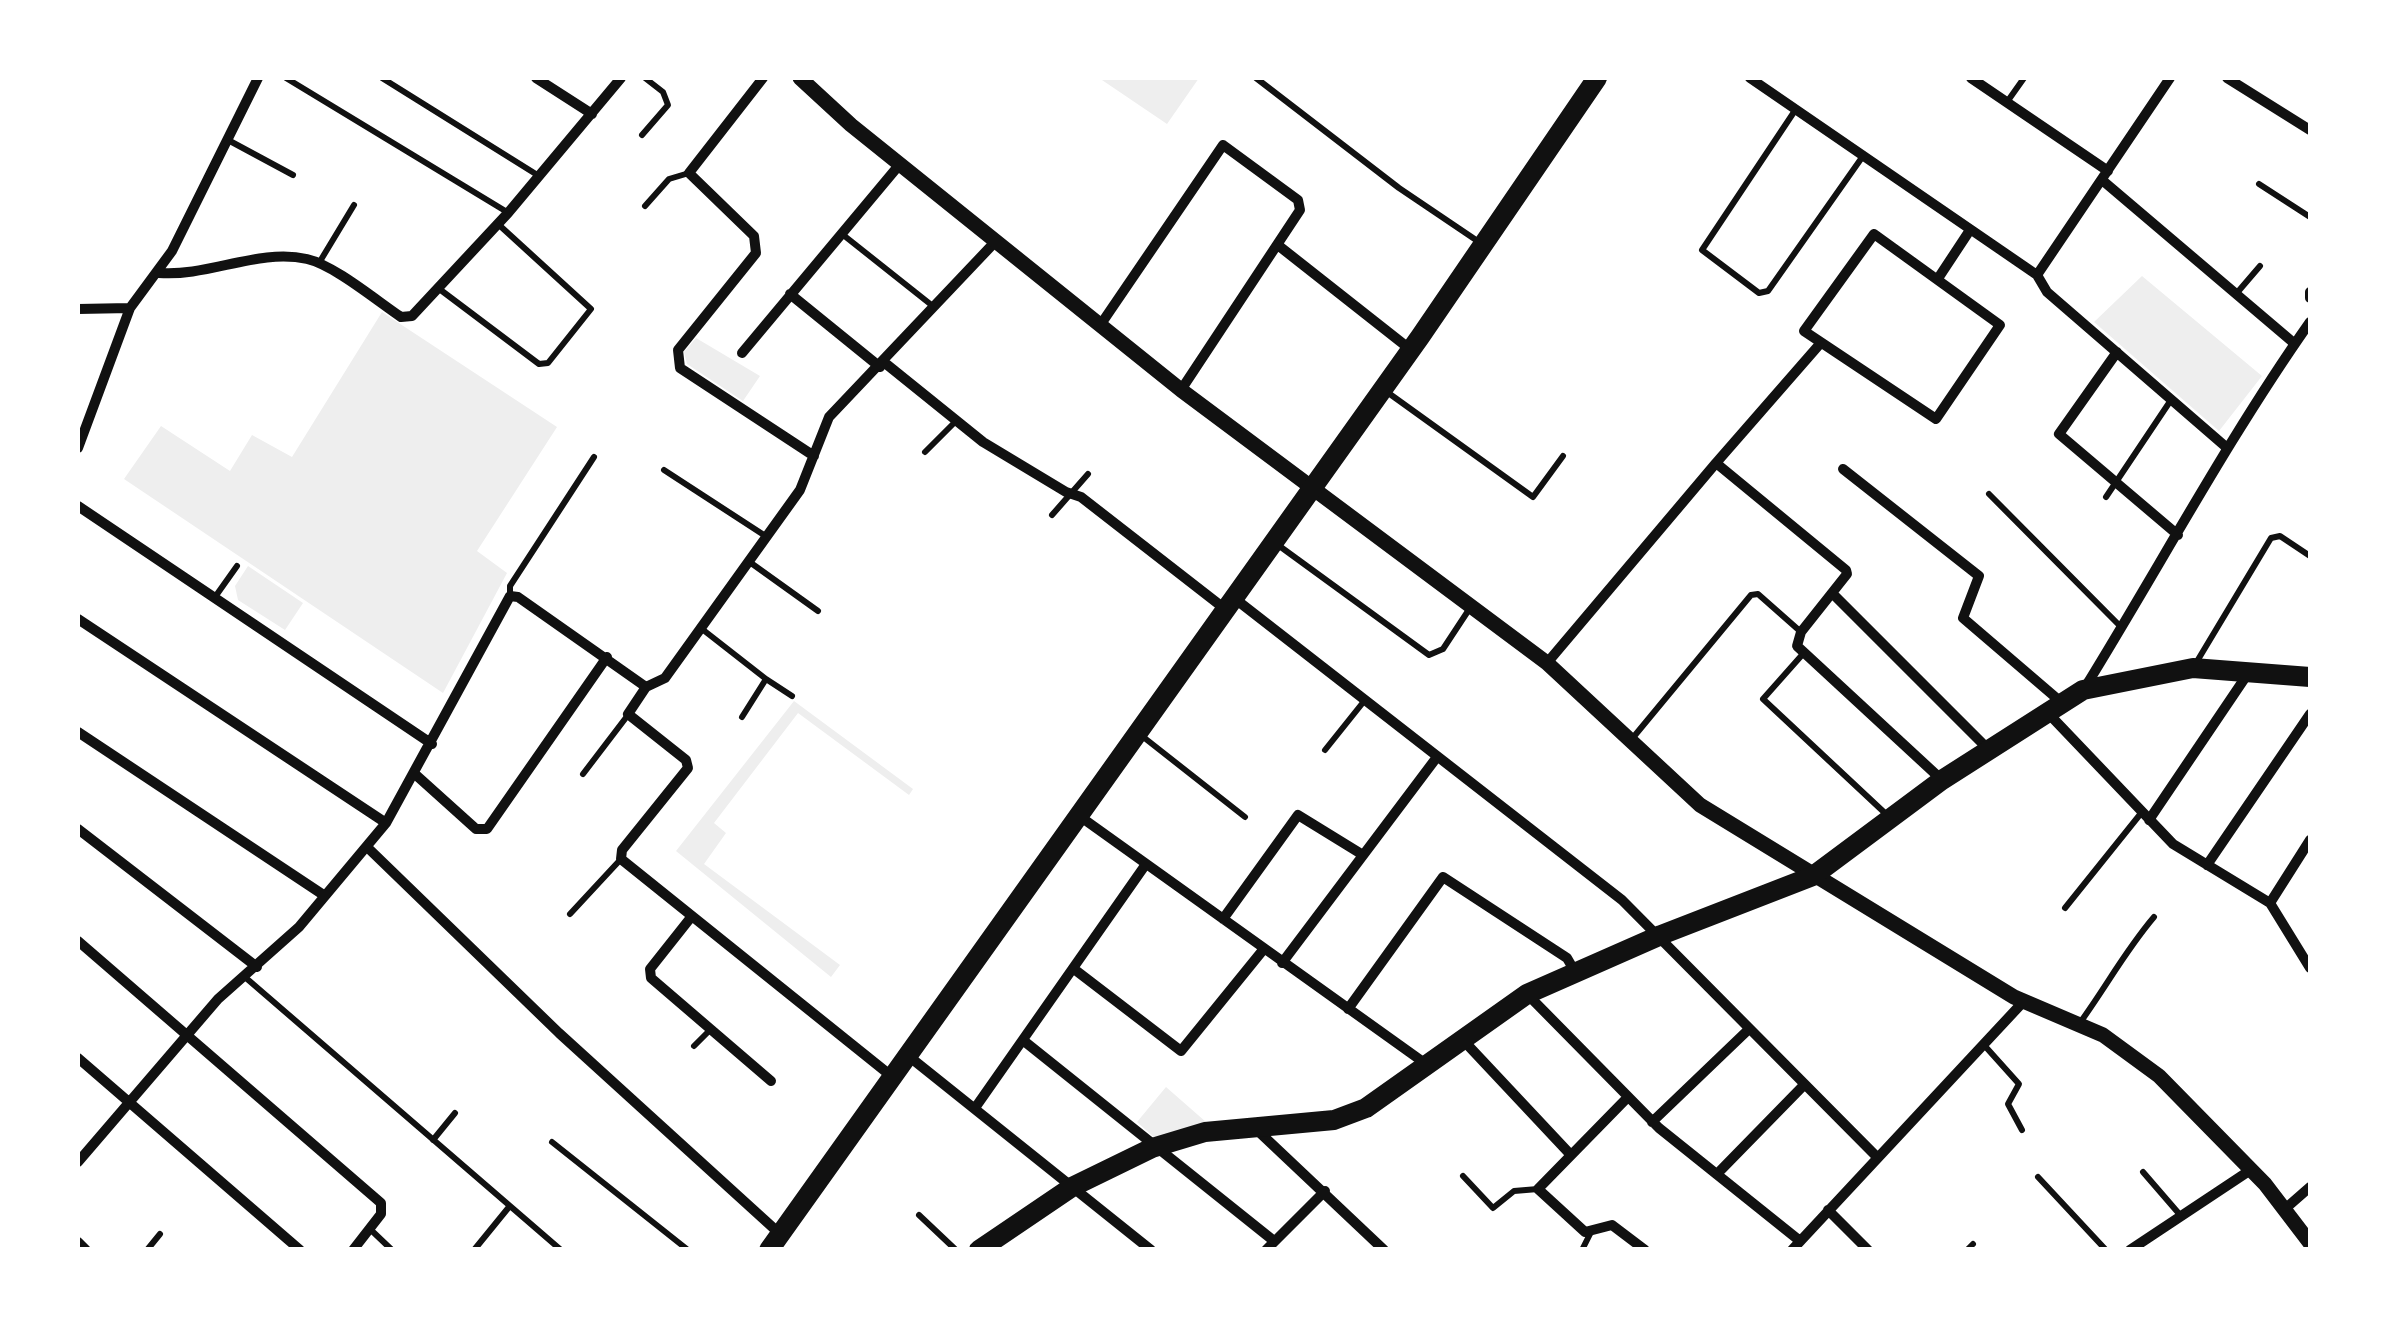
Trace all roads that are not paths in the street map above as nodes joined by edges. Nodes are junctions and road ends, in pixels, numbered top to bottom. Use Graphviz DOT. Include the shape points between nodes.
graph roads {
  1 [pos="258,78"];
  2 [pos="286,78"];
  3 [pos="382,78"];
  4 [pos="536,78"];
  5 [pos="621,78"];
  6 [pos="645,78"];
  7 [pos="763,78"];
  8 [pos="1256,78"];
  9 [pos="1596,78"];
  10 [pos="1750,78"];
  11 [pos="1970,78"];
  12 [pos="2024,78"];
  13 [pos="2170,78"];
  14 [pos="2228,78"];
  15 [pos="808,81"];
  16 [pos="2007,102"];
  17 [pos="1796,110"];
  18 [pos="592,114"];
  19 [pos="2310,130"];
  20 [pos="642,135"];
  21 [pos="228,140"];
  22 [pos="1863,156"];
  23 [pos="900,164"];
  24 [pos="688,173"];
  25 [pos="292,175"];
  26 [pos="538,176"];
  27 [pos="2105,176"];
  28 [pos="2259,184"];
  29 [pos="354,206"];
  30 [pos="645,206"];
  31 [pos="508,213"];
  32 [pos="2310,216"];
  33 [pos="498,224"];
  34 [pos="1970,230"];
  35 [pos="840,234"];
  36 [pos="995,242"];
  37 [pos="1278,246"];
  38 [pos="1484,246"];
  39 [pos="318,264"];
  40 [pos="2260,266"];
  41 [pos="159,273"];
  42 [pos="2037,275"];
  43 [pos="1938,277"];
  44 [pos="437,288"];
  45 [pos="790,294"];
  46 [pos="2236,294"];
  47 [pos="130,308"];
  48 [pos="936,309"];
  49 [pos="78,310"];
  50 [pos="2310,322"];
  51 [pos="1101,324"];
  52 [pos="2295,344"];
  53 [pos="1820,345"];
  54 [pos="1410,350"];
  55 [pos="2116,352"];
  56 [pos="742,353"];
  57 [pos="882,365"];
  58 [pos="1382,388"];
  59 [pos="1181,390"];
  60 [pos="2171,400"];
  61 [pos="957,420"];
  62 [pos="2226,447"];
  63 [pos="78,448"];
  64 [pos="925,452"];
  65 [pos="814,456"];
  66 [pos="1564,456"];
  67 [pos="594,457"];
  68 [pos="1716,463"];
  69 [pos="1843,469"];
  70 [pos="664,470"];
  71 [pos="1088,474"];
  72 [pos="2116,482"];
  73 [pos="1310,489"];
  74 [pos="1071,494"];
  75 [pos="1989,494"];
  76 [pos="2106,496"];
  77 [pos="78,506"];
  78 [pos="1052,515"];
  79 [pos="2178,535"];
  80 [pos="768,538"];
  81 [pos="1274,541"];
  82 [pos="2310,556"];
  83 [pos="750,563"];
  84 [pos="237,566"];
  85 [pos="1833,594"];
  86 [pos="510,596"];
  87 [pos="214,598"];
  88 [pos="1230,604"];
  89 [pos="1472,606"];
  90 [pos="818,611"];
  91 [pos="78,619"];
  92 [pos="2122,628"];
  93 [pos="702,629"];
  94 [pos="1801,632"];
  95 [pos="1802,655"];
  96 [pos="607,657"];
  97 [pos="1547,662"];
  98 [pos="2192,668"];
  99 [pos="2249,672"];
  100 [pos="2310,677"];
  101 [pos="766,680"];
  102 [pos="646,687"];
  103 [pos="2083,690"];
  104 [pos="792,696"];
  105 [pos="1364,700"];
  106 [pos="2054,707"];
  107 [pos="628,714"];
  108 [pos="2310,714"];
  109 [pos="742,717"];
  110 [pos="78,732"];
  111 [pos="1137,732"];
  112 [pos="1630,741"];
  113 [pos="432,744"];
  114 [pos="1326,750"];
  115 [pos="1989,750"];
  116 [pos="1436,757"];
  117 [pos="584,774"];
  118 [pos="416,775"];
  119 [pos="1942,780"];
  120 [pos="1077,815"];
  121 [pos="2145,816"];
  122 [pos="1244,817"];
  123 [pos="1891,819"];
  124 [pos="386,824"];
  125 [pos="78,829"];
  126 [pos="2310,843"];
  127 [pos="367,846"];
  128 [pos="1363,855"];
  129 [pos="620,859"];
  130 [pos="1146,864"];
  131 [pos="2208,865"];
  132 [pos="1813,876"];
  133 [pos="325,896"];
  134 [pos="2270,903"];
  135 [pos="2065,908"];
  136 [pos="570,914"];
  137 [pos="692,916"];
  138 [pos="2154,917"];
  139 [pos="1222,920"];
  140 [pos="1660,935"];
  141 [pos="78,941"];
  142 [pos="1263,950"];
  143 [pos="1282,964"];
  144 [pos="258,967"];
  145 [pos="2310,968"];
  146 [pos="1074,969"];
  147 [pos="1574,970"];
  148 [pos="246,978"];
  149 [pos="1527,994"];
  150 [pos="2024,1001"];
  151 [pos="1348,1009"];
  152 [pos="2079,1024"];
  153 [pos="710,1030"];
  154 [pos="1748,1030"];
  155 [pos="188,1034"];
  156 [pos="1463,1040"];
  157 [pos="1024,1041"];
  158 [pos="1984,1044"];
  159 [pos="694,1046"];
  160 [pos="906,1053"];
  161 [pos="78,1058"];
  162 [pos="1428,1065"];
  163 [pos="890,1075"];
  164 [pos="771,1081"];
  165 [pos="1804,1086"];
  166 [pos="1628,1097"];
  167 [pos="127,1104"];
  168 [pos="975,1108"];
  169 [pos="455,1113"];
  170 [pos="1652,1122"];
  171 [pos="1251,1125"];
  172 [pos="2022,1130"];
  173 [pos="432,1140"];
  174 [pos="552,1142"];
  175 [pos="1152,1148"];
  176 [pos="1569,1153"];
  177 [pos="1877,1157"];
  178 [pos="78,1162"];
  179 [pos="2252,1169"];
  180 [pos="2143,1172"];
  181 [pos="1717,1174"];
  182 [pos="1463,1176"];
  183 [pos="2038,1177"];
  184 [pos="1072,1187"];
  185 [pos="2310,1187"];
  186 [pos="1538,1189"];
  187 [pos="1325,1191"];
  188 [pos="509,1207"];
  189 [pos="2286,1208"];
  190 [pos="1828,1210"];
  191 [pos="919,1214"];
  192 [pos="2180,1216"];
  193 [pos="371,1230"];
  194 [pos="160,1234"];
  195 [pos="1590,1234"];
  196 [pos="78,1242"];
  197 [pos="775,1242"];
  198 [pos="2310,1243"];
  199 [pos="1796,1245"];
  200 [pos="1270,1246"];
  201 [pos="1380,1248"];
  202 [pos="86,1250"];
  203 [pos="147,1250"];
  204 [pos="300,1250"];
  205 [pos="353,1250"];
  206 [pos="392,1250"];
  207 [pos="474,1250"];
  208 [pos="561,1250"];
  209 [pos="688,1250"];
  210 [pos="956,1250"];
  211 [pos="979,1250"];
  212 [pos="1152,1250"];
  213 [pos="1582,1250"];
  214 [pos="1645,1250"];
  215 [pos="1868,1250"];
  216 [pos="2106,1250"];
  217 [pos="2130,1250"];
  1 -- 21 [label="street"];
  2 -- 31 [label="lane"];
  3 -- 26 [label="lane"];
  4 -- 18 [label="street"];
  5 -- 18 [label="street"];
  6 -- 20 [label="lane" via="668,104"];
  7 -- 24 [label="street"];
  8 -- 38 [label="lane"];
  9 -- 38 [label="main road"];
  10 -- 17 [label="street"];
  11 -- 16 [label="street"];
  12 -- 16 [label="lane"];
  13 -- 27 [label="street"];
  14 -- 19 [label="street"];
  15 -- 23 [label="street"];
  16 -- 27 [label="street"];
  17 -- 22 [label="street"];
  17 -- 22 [label="lane" via="1703,245 1705,256 1759,293 1768,291"];
  18 -- 26 [label="street"];
  21 -- 25 [label="lane"];
  21 -- 41 [label="street"];
  22 -- 34 [label="street"];
  23 -- 35 [label="street"];
  23 -- 36 [label="street"];
  24 -- 30 [label="lane" via="669,179"];
  24 -- 65 [label="street" via="758,244 676,360"];
  26 -- 31 [label="street"];
  27 -- 42 [label="street"];
  27 -- 46 [label="street"];
  28 -- 32 [label="lane"];
  29 -- 39 [label="lane"];
  31 -- 33 [label="street"];
  33 -- 44 [label="street"];
  33 -- 44 [label="lane" via="591,309 548,363 538,364"];
  34 -- 42 [label="street"];
  34 -- 43 [label="street"];
  35 -- 45 [label="street"];
  35 -- 48 [label="lane"];
  36 -- 48 [label="street"];
  36 -- 51 [label="street"];
  37 -- 51 [label="street" via="1301,205 1223,145"];
  37 -- 54 [label="street"];
  37 -- 59 [label="street"];
  38 -- 54 [label="main road"];
  39 -- 41 [label="street" via="280,257"];
  39 -- 44 [label="street" via="402,317 412,316"];
  40 -- 46 [label="lane"];
  41 -- 47 [label="street"];
  42 -- 55 [label="street"];
  43 -- 53 [label="street" via="1871,236 1805,328"];
  43 -- 53 [label="street" via="2000,325 1936,420"];
  45 -- 56 [label="street"];
  45 -- 57 [label="street"];
  46 -- 52 [label="street"];
  47 -- 49 [label="street"];
  47 -- 63 [label="street"];
  48 -- 57 [label="street"];
  50 -- 52 [label="street"];
  51 -- 59 [label="street"];
  52 -- 62 [label="street"];
  53 -- 68 [label="street"];
  54 -- 58 [label="main road"];
  55 -- 60 [label="street"];
  55 -- 72 [label="street" via="2059,434"];
  57 -- 61 [label="street"];
  57 -- 65 [label="street" via="828,417"];
  58 -- 66 [label="lane" via="1533,497"];
  58 -- 73 [label="main road"];
  59 -- 73 [label="street"];
  60 -- 62 [label="street"];
  60 -- 72 [label="lane"];
  61 -- 64 [label="lane"];
  61 -- 74 [label="street"];
  62 -- 79 [label="street"];
  65 -- 80 [label="street"];
  67 -- 86 [label="lane" via="510,586"];
  68 -- 85 [label="street" via="1846,570"];
  68 -- 97 [label="street"];
  69 -- 106 [label="street" via="1979,576 1963,618"];
  70 -- 80 [label="lane"];
  71 -- 74 [label="lane"];
  72 -- 76 [label="lane"];
  72 -- 79 [label="street"];
  73 -- 81 [label="main road"];
  73 -- 89 [label="street"];
  74 -- 78 [label="lane"];
  74 -- 88 [label="street"];
  75 -- 92 [label="lane"];
  77 -- 87 [label="street"];
  79 -- 92 [label="street"];
  80 -- 83 [label="street"];
  81 -- 88 [label="main road"];
  81 -- 89 [label="lane" via="1429,655 1443,650"];
  82 -- 98 [label="lane" via="2280,536 2272,538"];
  83 -- 90 [label="lane"];
  83 -- 93 [label="street"];
  84 -- 87 [label="lane"];
  85 -- 94 [label="street"];
  85 -- 115 [label="street"];
  86 -- 96 [label="street"];
  86 -- 113 [label="street"];
  87 -- 113 [label="street"];
  88 -- 105 [label="street"];
  88 -- 111 [label="main road"];
  89 -- 97 [label="street"];
  91 -- 124 [label="street"];
  92 -- 103 [label="street"];
  93 -- 101 [label="lane"];
  93 -- 102 [label="street" via="665,678"];
  94 -- 95 [label="street" via="1796,644"];
  94 -- 112 [label="lane" via="1751,594"];
  95 -- 119 [label="street"];
  95 -- 123 [label="lane" via="1763,700"];
  96 -- 102 [label="street"];
  96 -- 118 [label="street" via="487,829 476,829"];
  97 -- 112 [label="street"];
  98 -- 99 [label="main road"];
  98 -- 103 [label="main road"];
  99 -- 100 [label="main road"];
  99 -- 121 [label="street"];
  101 -- 104 [label="lane"];
  101 -- 109 [label="lane"];
  102 -- 107 [label="street"];
  103 -- 106 [label="main road"];
  105 -- 114 [label="lane"];
  105 -- 116 [label="street"];
  106 -- 115 [label="main road"];
  106 -- 121 [label="street"];
  107 -- 117 [label="lane"];
  107 -- 129 [label="street" via="688,765"];
  108 -- 131 [label="street"];
  110 -- 133 [label="street"];
  111 -- 120 [label="main road"];
  111 -- 122 [label="lane"];
  112 -- 132 [label="street" via="1691,798"];
  113 -- 118 [label="street"];
  115 -- 119 [label="main road"];
  116 -- 128 [label="street"];
  116 -- 140 [label="street"];
  118 -- 124 [label="street"];
  119 -- 123 [label="main road"];
  120 -- 130 [label="street"];
  120 -- 160 [label="main road"];
  121 -- 131 [label="street"];
  121 -- 135 [label="lane"];
  123 -- 132 [label="main road"];
  124 -- 127 [label="street"];
  125 -- 144 [label="street"];
  126 -- 134 [label="street"];
  127 -- 133 [label="street"];
  127 -- 197 [label="street"];
  128 -- 139 [label="street" via="1298,815"];
  128 -- 143 [label="street"];
  129 -- 136 [label="lane"];
  129 -- 137 [label="street"];
  130 -- 139 [label="street"];
  130 -- 146 [label="street"];
  131 -- 134 [label="street"];
  132 -- 140 [label="main road"];
  132 -- 150 [label="street"];
  133 -- 144 [label="street"];
  134 -- 145 [label="street"];
  137 -- 153 [label="street" via="649,973"];
  137 -- 163 [label="street"];
  138 -- 152 [label="lane"];
  139 -- 142 [label="street"];
  140 -- 147 [label="main road"];
  140 -- 154 [label="street"];
  141 -- 155 [label="street"];
  142 -- 143 [label="street"];
  142 -- 146 [label="street" via="1181,1051"];
  143 -- 151 [label="street"];
  144 -- 148 [label="street"];
  146 -- 157 [label="street"];
  147 -- 149 [label="main road"];
  147 -- 151 [label="street" via="1567,958 1443,877"];
  148 -- 155 [label="street"];
  148 -- 173 [label="lane"];
  149 -- 156 [label="main road"];
  149 -- 166 [label="street"];
  150 -- 152 [label="street"];
  150 -- 158 [label="street"];
  151 -- 162 [label="street"];
  152 -- 179 [label="street" via="2160,1076"];
  153 -- 159 [label="lane"];
  153 -- 164 [label="street"];
  154 -- 165 [label="street"];
  154 -- 170 [label="street"];
  155 -- 167 [label="street"];
  155 -- 193 [label="street" via="380,1203"];
  156 -- 162 [label="main road"];
  156 -- 176 [label="street"];
  157 -- 168 [label="street"];
  157 -- 175 [label="street"];
  158 -- 172 [label="lane" via="2019,1084 2008,1110"];
  158 -- 177 [label="street"];
  160 -- 163 [label="main road"];
  160 -- 168 [label="street"];
  161 -- 167 [label="street"];
  162 -- 171 [label="main road" via="1366,1108 1334,1120"];
  163 -- 197 [label="main road"];
  165 -- 177 [label="street"];
  165 -- 181 [label="street"];
  166 -- 170 [label="street"];
  166 -- 176 [label="street"];
  167 -- 178 [label="street"];
  167 -- 204 [label="street"];
  168 -- 184 [label="street"];
  169 -- 173 [label="lane"];
  170 -- 181 [label="street"];
  171 -- 175 [label="main road"];
  171 -- 187 [label="street"];
  173 -- 188 [label="lane"];
  174 -- 209 [label="lane"];
  175 -- 184 [label="main road"];
  175 -- 200 [label="street"];
  176 -- 186 [label="street"];
  177 -- 190 [label="street"];
  179 -- 189 [label="street"];
  179 -- 192 [label="street"];
  180 -- 192 [label="lane"];
  181 -- 199 [label="street"];
  182 -- 186 [label="lane" via="1493,1208 1519,1189"];
  183 -- 216 [label="lane"];
  184 -- 211 [label="main road"];
  184 -- 212 [label="street"];
  185 -- 189 [label="street"];
  186 -- 195 [label="street"];
  187 -- 200 [label="street"];
  187 -- 201 [label="street"];
  188 -- 207 [label="lane"];
  188 -- 208 [label="lane"];
  189 -- 198 [label="street"];
  190 -- 199 [label="street"];
  190 -- 215 [label="street"];
  191 -- 210 [label="lane"];
  192 -- 217 [label="street"];
  193 -- 205 [label="street"];
  193 -- 206 [label="lane"];
  194 -- 203 [label="lane"];
  195 -- 213 [label="lane"];
  195 -- 214 [label="street" via="1612,1225"];
  196 -- 202 [label="street"];
}
